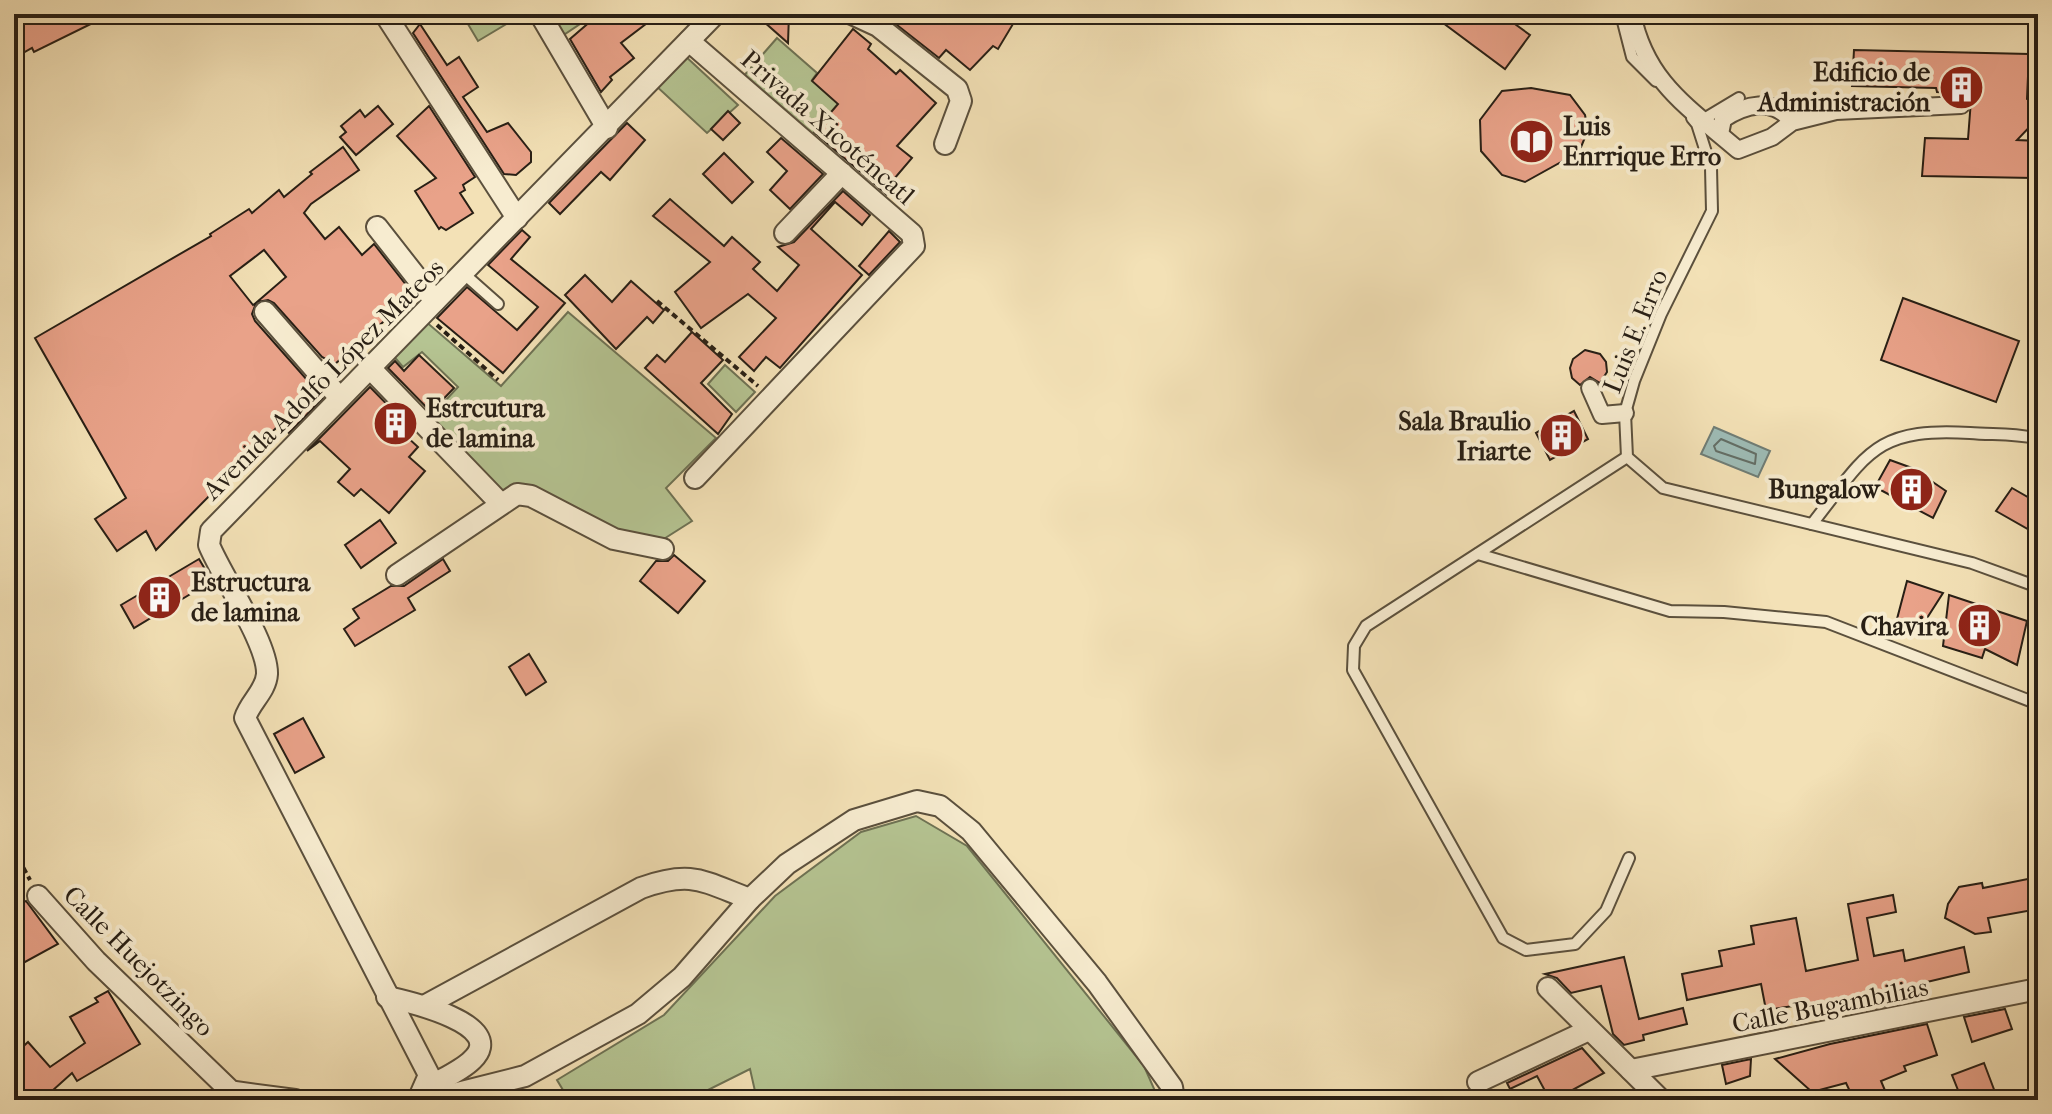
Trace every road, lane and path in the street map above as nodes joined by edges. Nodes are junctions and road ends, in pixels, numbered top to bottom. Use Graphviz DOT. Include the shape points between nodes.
graph roads {
  1 [pos="385,14"];
  2 [pos="540,14"];
  3 [pos="852,14"];
  4 [pos="1621,14"];
  5 [pos="1632,14"];
  6 [pos="700,24"];
  7 [pos="1739,98"];
  8 [pos="1961,105"];
  9 [pos="1700,121"];
  10 [pos="1792,122"];
  11 [pos="607,128"];
  12 [pos="1720,134"];
  13 [pos="945,144"];
  14 [pos="842,173"];
  15 [pos="517,218"];
  16 [pos="377,227"];
  17 [pos="785,233"];
  18 [pos="463,273"];
  19 [pos="657,301"];
  20 [pos="498,304"];
  21 [pos="430,307"];
  22 [pos="265,312"];
  23 [pos="369,367"];
  24 [pos="498,380"];
  25 [pos="1590,388"];
  26 [pos="339,397"];
  27 [pos="772,398"];
  28 [pos="1625,413"];
  29 [pos="2038,439"];
  30 [pos="1627,457"];
  31 [pos="695,478"];
  32 [pos="501,504"];
  33 [pos="1812,524"];
  34 [pos="663,549"];
  35 [pos="1478,554"];
  36 [pos="397,575"];
  37 [pos="2038,587"];
  38 [pos="2038,704"];
  39 [pos="14,850"];
  40 [pos="1629,858"];
  41 [pos="38,896"];
  42 [pos="750,899"];
  43 [pos="1548,988"];
  44 [pos="2038,989"];
  45 [pos="387,997"];
  46 [pos="426,1005"];
  47 [pos="1589,1030"];
  48 [pos="1631,1070"];
  49 [pos="1478,1082"];
  50 [pos="238,1096"];
  51 [pos="424,1097"];
  52 [pos="295,1100"];
  53 [pos="1174,1100"];
  54 [pos="1661,1100"];
  1 -- 15 [label="street"];
  2 -- 11 [label="street"];
  3 -- 13 [label="street" via="878,26 957,89 961,101"];
  4 -- 9 [label="lane, Luis E. Erro" via="1632,57"];
  5 -- 9 [label="street" via="1650,69"];
  6 -- 11 [label="street, Avenida Adolfo López Mateos"];
  6 -- 14 [label="street, Privada Xicoténcatl"];
  7 -- 9 [label="lane"];
  8 -- 10 [label="street" via="1836,111"];
  9 -- 12 [label="street"];
  9 -- 28 [label="lane, Luis E. Erro" via="1711,168 1712,211 1661,314"];
  10 -- 12 [label="street" via="1772,137 1738,150"];
  10 -- 12 [label="street" via="1769,105 1742,106 1723,119"];
  11 -- 15 [label="street, Avenida Adolfo López Mateos"];
  14 -- 17 [label="street"];
  14 -- 27 [label="street, Privada Xicoténcatl" via="912,234 914,246"];
  15 -- 18 [label="street, Avenida Adolfo López Mateos"];
  16 -- 21 [label="street"];
  18 -- 20 [label="lane"];
  18 -- 21 [label="street, Avenida Adolfo López Mateos"];
  19 -- 27 [label="path"];
  21 -- 23 [label="street, Avenida Adolfo López Mateos"];
  21 -- 24 [label="path"];
  22 -- 26 [label="street"];
  23 -- 26 [label="street, Avenida Adolfo López Mateos"];
  23 -- 32 [label="street"];
  25 -- 28 [label="street" via="1602,415"];
  26 -- 45 [label="street, Avenida Adolfo López Mateos" via="220,519 209,545 263,653 264,687 245,718"];
  27 -- 31 [label="street, Privada Xicoténcatl"];
  28 -- 30 [label="lane, Luis E. Erro"];
  29 -- 33 [label="lane" via="1924,430 1884,442"];
  30 -- 33 [label="lane" via="1663,488"];
  30 -- 35 [label="lane"];
  32 -- 34 [label="street" via="517,494 531,496 614,539"];
  32 -- 36 [label="street"];
  33 -- 37 [label="lane" via="1972,563"];
  35 -- 38 [label="lane" via="1670,611 1826,622"];
  35 -- 40 [label="lane" via="1366,626 1354,646 1353,670 1503,938 1526,950 1575,944 1606,911"];
  39 -- 41 [label="path, Calle Huejotzingo"];
  41 -- 50 [label="street, Calle Huejotzingo" via="96,961"];
  42 -- 46 [label="street" via="695,879 673,877 641,888"];
  42 -- 51 [label="street" via="682,977 638,1014 525,1076"];
  42 -- 53 [label="street" via="787,864 854,820 917,801 940,806 971,831 1097,983 1172,1087"];
  43 -- 47 [label="street"];
  44 -- 48 [label="street, Calle Bugambilias"];
  45 -- 46 [label="street"];
  45 -- 51 [label="street, Avenida Adolfo López Mateos" via="421,1053 429,1075"];
  46 -- 51 [label="street" via="462,1021 477,1036 478,1050"];
  47 -- 48 [label="street"];
  47 -- 49 [label="street"];
  48 -- 54 [label="street"];
  50 -- 52 [label="street"];
}
